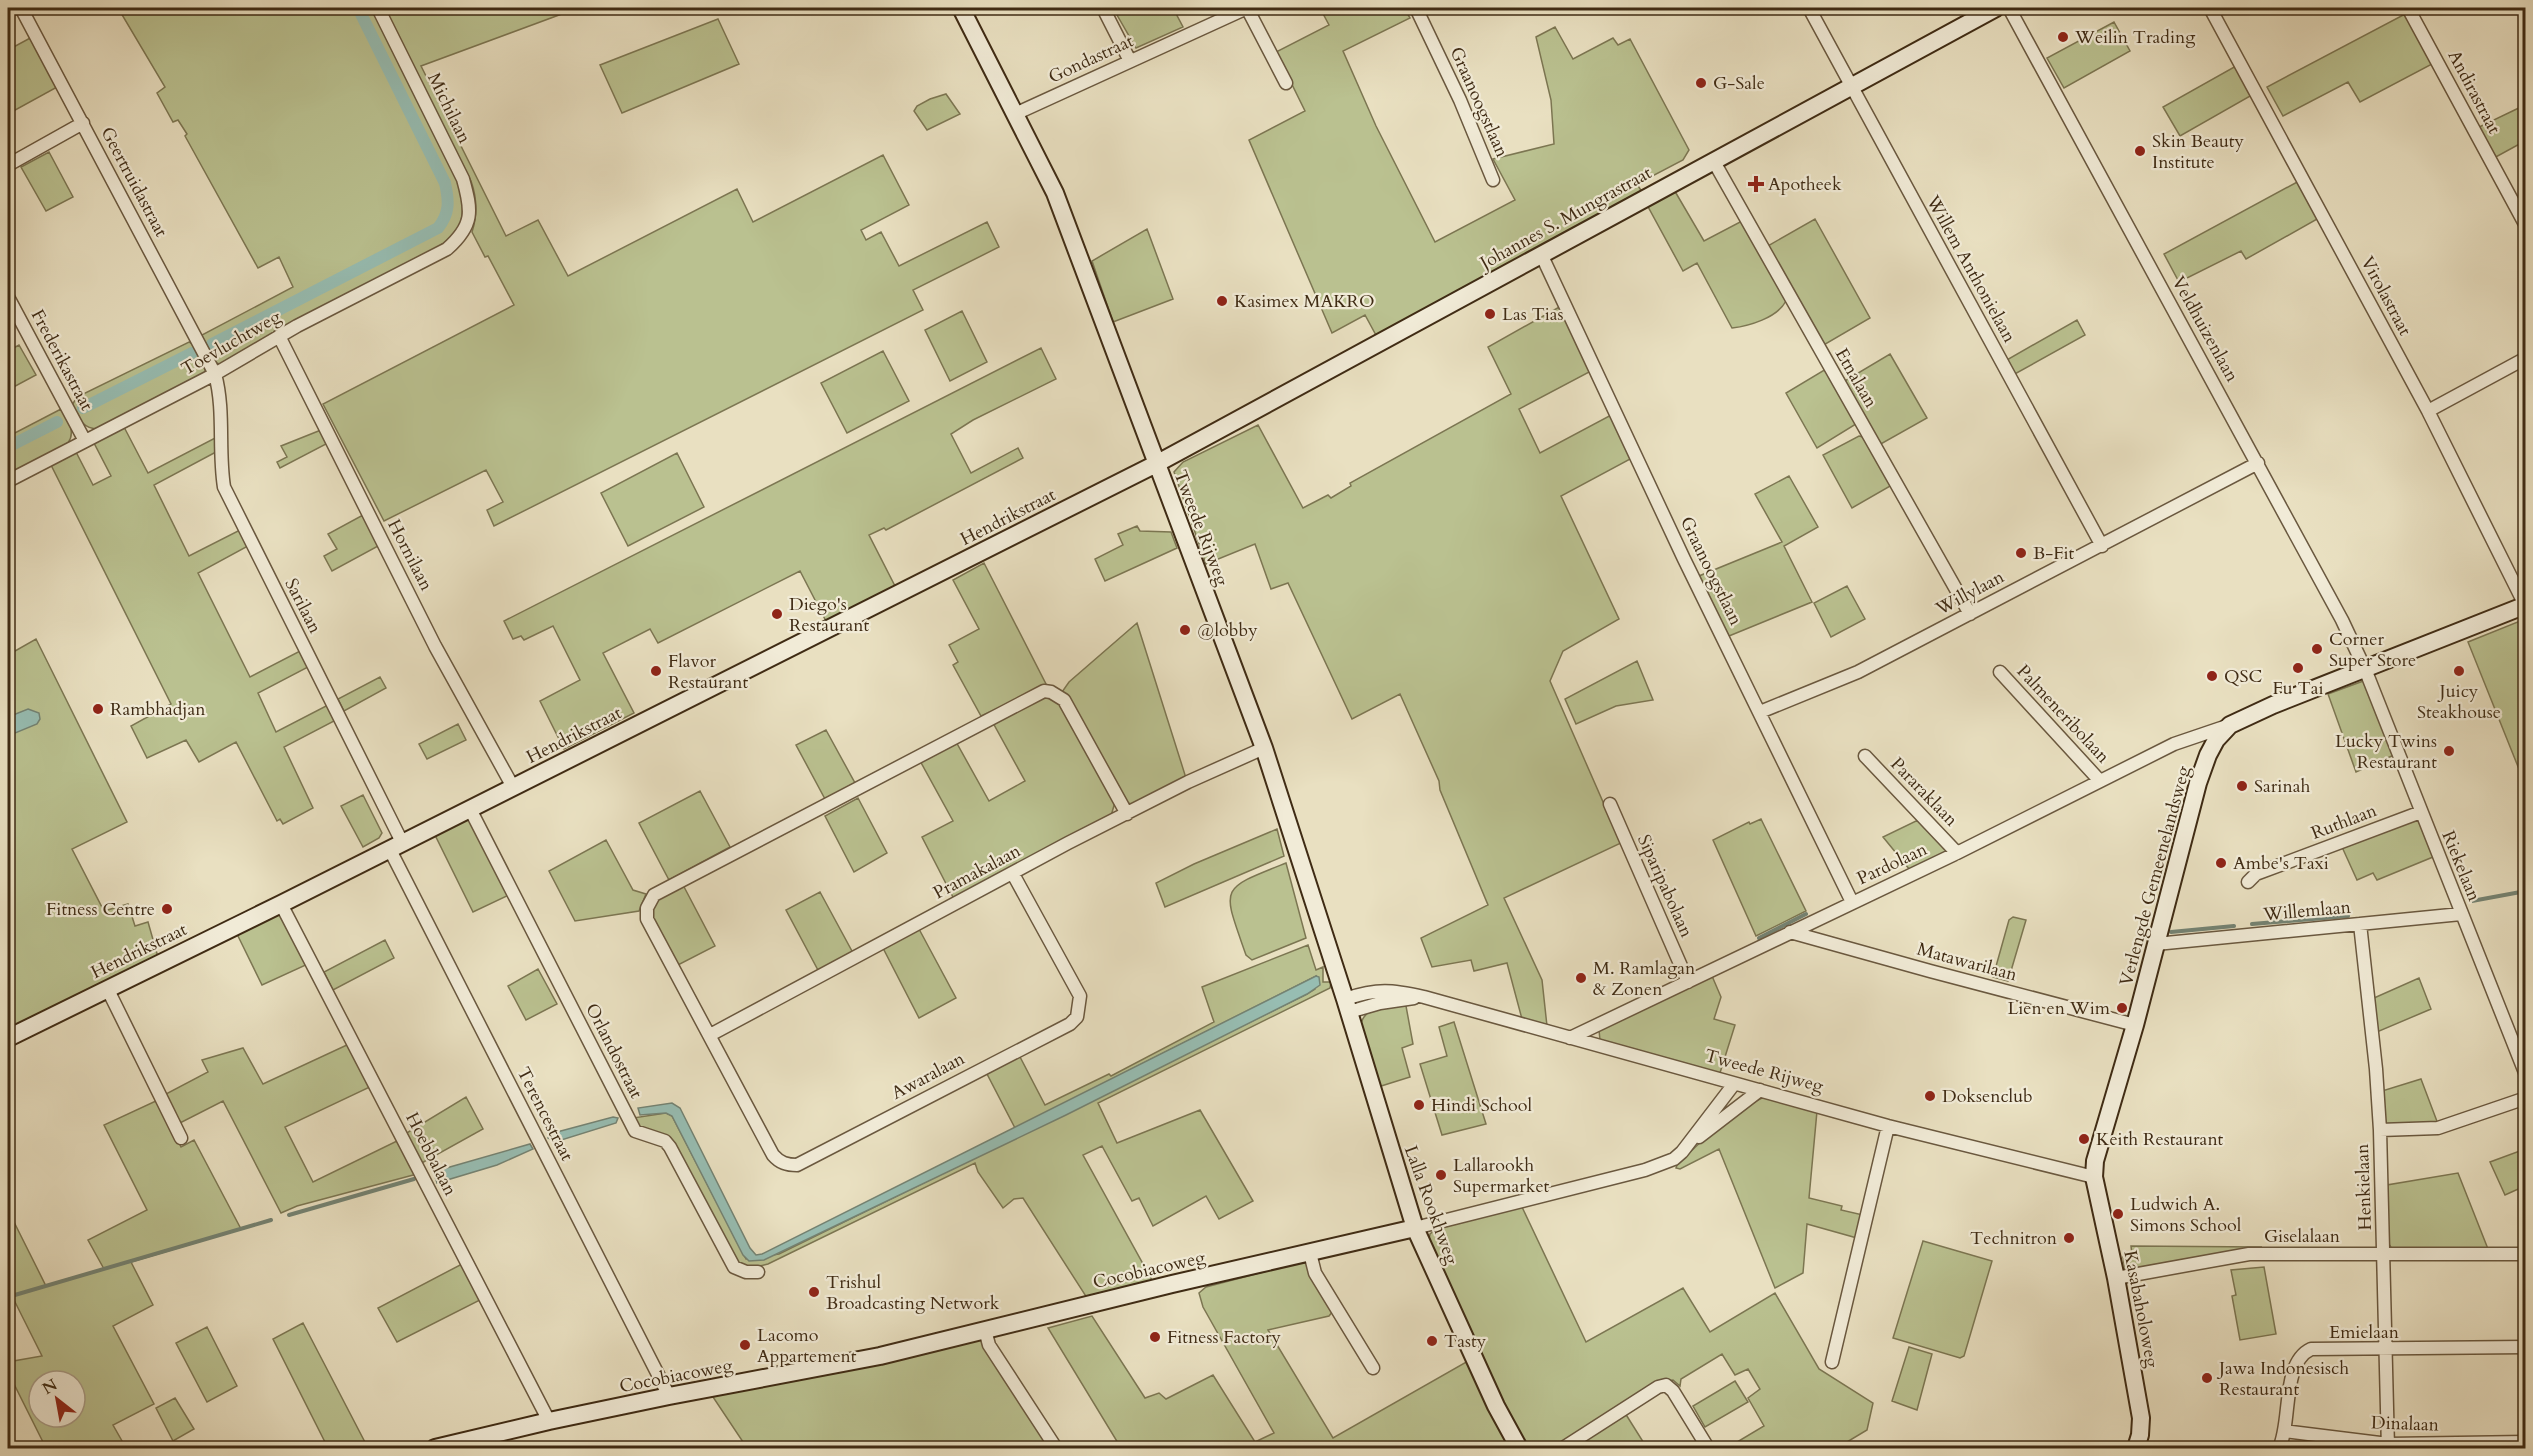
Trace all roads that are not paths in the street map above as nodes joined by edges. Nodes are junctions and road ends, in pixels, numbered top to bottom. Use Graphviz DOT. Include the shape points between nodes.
graph roads {
  1 [pos="21,8"];
  2 [pos="378,8"];
  3 [pos="961,8"];
  4 [pos="1103,8"];
  5 [pos="1247,8"];
  6 [pos="1416,8"];
  7 [pos="1809,8"];
  8 [pos="1996,8"];
  9 [pos="2010,8"];
  10 [pos="2210,8"];
  11 [pos="2408,8"];
  12 [pos="1130,61"];
  13 [pos="1286,83"];
  14 [pos="1851,86"];
  15 [pos="1016,114"];
  16 [pos="83,123"];
  17 [pos="1713,160"];
  18 [pos="8,165"];
  19 [pos="1493,180"];
  20 [pos="2526,226"];
  21 [pos="465,228"];
  22 [pos="1541,254"];
  23 [pos="8,297"];
  24 [pos="279,336"];
  25 [pos="2526,358"];
  26 [pos="214,374"];
  27 [pos="2428,411"];
  28 [pos="85,441"];
  29 [pos="2258,463"];
  30 [pos="1156,464"];
  31 [pos="8,481"];
  32 [pos="2102,546"];
  33 [pos="2525,605"];
  34 [pos="1970,614"];
  35 [pos="2366,669"];
  36 [pos="2000,672"];
  37 [pos="1760,712"];
  38 [pos="2230,725"];
  39 [pos="1264,748"];
  40 [pos="1864,756"];
  41 [pos="2100,781"];
  42 [pos="513,787"];
  43 [pos="1610,804"];
  44 [pos="470,809"];
  45 [pos="2421,812"];
  46 [pos="1127,814"];
  47 [pos="396,845"];
  48 [pos="1957,853"];
  49 [pos="1014,874"];
  50 [pos="2248,882"];
  51 [pos="1852,902"];
  52 [pos="281,904"];
  53 [pos="2461,914"];
  54 [pos="2360,924"];
  55 [pos="1790,932"];
  56 [pos="2156,944"];
  57 [pos="1688,982"];
  58 [pos="107,988"];
  59 [pos="1347,1005"];
  60 [pos="2135,1024"];
  61 [pos="710,1035"];
  62 [pos="8,1038"];
  63 [pos="1570,1038"];
  64 [pos="2526,1075"];
  65 [pos="1734,1084"];
  66 [pos="1760,1090"];
  67 [pos="2526,1098"];
  68 [pos="1887,1126"];
  69 [pos="2380,1130"];
  70 [pos="181,1138"];
  71 [pos="1688,1146"];
  72 [pos="2094,1178"];
  73 [pos="1415,1228"];
  74 [pos="1310,1253"];
  75 [pos="2526,1254"];
  76 [pos="2385,1255"];
  77 [pos="758,1272"];
  78 [pos="2116,1278"];
  79 [pos="985,1330"];
  80 [pos="2526,1347"];
  81 [pos="2387,1350"];
  82 [pos="1832,1362"];
  83 [pos="1373,1368"];
  84 [pos="669,1396"];
  85 [pos="549,1421"];
  86 [pos="2284,1431"];
  87 [pos="2526,1442"];
  88 [pos="2388,1446"];
  89 [pos="435,1449"];
  90 [pos="1056,1449"];
  91 [pos="1519,1449"];
  92 [pos="1563,1449"];
  93 [pos="1708,1449"];
  94 [pos="2136,1449"];
  95 [pos="2279,1449"];
  1 -- 16 [label="street, Geertruidastraat"];
  2 -- 21 [label="street, Michilaan" via="463,179 470,203"];
  3 -- 15 [label="street, Tweede Rijweg"];
  4 -- 12 [label="street"];
  5 -- 12 [label="street, Gondastraat"];
  5 -- 13 [label="street"];
  6 -- 19 [label="street, Graanoogstlaan"];
  7 -- 14 [label="street, Willem Anthonielaan"];
  8 -- 14 [label="street, Johannes S. Mungrastraat"];
  9 -- 29 [label="street, Veldhuizenlaan"];
  10 -- 27 [label="street, Virolastraat"];
  11 -- 20 [label="street, Andirastraat"];
  12 -- 15 [label="street, Gondastraat"];
  14 -- 17 [label="street, Johannes S. Mungrastraat"];
  14 -- 32 [label="street, Willem Anthonielaan"];
  15 -- 30 [label="street, Tweede Rijweg" via="1055,193"];
  16 -- 18 [label="street"];
  16 -- 26 [label="street, Geertruidastraat"];
  17 -- 22 [label="street, Johannes S. Mungrastraat"];
  17 -- 34 [label="street, Etnalaan"];
  21 -- 24 [label="street, Toevluchtweg" via="447,249"];
  22 -- 30 [label="street, Johannes S. Mungrastraat"];
  22 -- 37 [label="street, Graanoogstlaan"];
  23 -- 28 [label="street, Frederikastraat"];
  24 -- 26 [label="street, Toevluchtweg"];
  24 -- 42 [label="street, Hornilaan" via="435,646"];
  25 -- 27 [label="street"];
  26 -- 28 [label="street, Toevluchtweg"];
  26 -- 47 [label="street, Sarilaan" via="220,397 224,487"];
  27 -- 33 [label="street, Virolastraat"];
  28 -- 31 [label="street, Toevluchtweg"];
  29 -- 32 [label="street, Willylaan"];
  29 -- 35 [label="street, Veldhuizenlaan"];
  30 -- 39 [label="street, Tweede Rijweg"];
  30 -- 42 [label="street, Hendrikstraat"];
  32 -- 34 [label="street, Willylaan"];
  33 -- 35 [label="street, Verlengde Gemeenelandsweg"];
  34 -- 37 [label="street, Willylaan" via="1858,672"];
  35 -- 38 [label="street, Verlengde Gemeenelandsweg"];
  35 -- 45 [label="street, Riekelaan"];
  36 -- 41 [label="street, Palmeneribolaan"];
  37 -- 51 [label="street, Graanoogstlaan"];
  38 -- 41 [label="street, Pardolaan" via="2174,744"];
  38 -- 56 [label="street, Verlengde Gemeenelandsweg" via="2216,740 2201,774"];
  39 -- 46 [label="street, Pramakalaan"];
  39 -- 59 [label="street, Tweede Rijweg"];
  40 -- 48 [label="street, Pararaklaan"];
  41 -- 48 [label="street, Pardolaan"];
  42 -- 44 [label="street, Hendrikstraat"];
  43 -- 57 [label="street, Siparipabolaan"];
  44 -- 47 [label="street, Hendrikstraat"];
  44 -- 77 [label="street, Orlandostraat" via="635,1131 665,1141 734,1268"];
  45 -- 50 [label="street, Ruthlaan" via="2256,874"];
  45 -- 53 [label="street, Riekelaan"];
  46 -- 49 [label="street, Pramakalaan"];
  46 -- 61 [label="street, Awaralaan" via="1064,700 1044,692 659,891 647,908 646,919"];
  47 -- 52 [label="street, Hendrikstraat"];
  47 -- 84 [label="street, Terencestraat"];
  48 -- 51 [label="street, Pardolaan"];
  49 -- 61 [label="street, Pramakalaan"];
  49 -- 61 [label="street, Awaralaan" via="1080,996 1077,1017 1070,1024 797,1165 778,1161 773,1155"];
  51 -- 55 [label="street, Pardolaan"];
  52 -- 58 [label="street, Hendrikstraat"];
  52 -- 85 [label="street, Hoebbalaan"];
  53 -- 54 [label="street, Willemlaan"];
  53 -- 64 [label="street, Riekelaan"];
  54 -- 56 [label="street, Willemlaan"];
  54 -- 69 [label="street, Henkielaan"];
  55 -- 57 [label="street, Pardolaan"];
  55 -- 60 [label="street, Matawarilaan"];
  56 -- 60 [label="street, Verlengde Gemeenelandsweg"];
  57 -- 63 [label="street, Pardolaan"];
  58 -- 62 [label="street, Hendrikstraat"];
  58 -- 70 [label="street"];
  59 -- 63 [label="street, Tweede Rijweg" via="1361,993 1388,989"];
  59 -- 73 [label="street, Lalla Rookhweg"];
  60 -- 72 [label="street, Verlengde Gemeenelandsweg" via="2095,1161"];
  63 -- 65 [label="street, Tweede Rijweg"];
  65 -- 66 [label="street, Tweede Rijweg"];
  65 -- 71 [label="street, Cocobiacoweg"];
  66 -- 68 [label="street, Tweede Rijweg"];
  66 -- 71 [label="street, Cocobiacoweg"];
  67 -- 69 [label="street" via="2438,1128"];
  68 -- 72 [label="street, Tweede Rijweg"];
  68 -- 82 [label="street"];
  69 -- 76 [label="street, Henkielaan"];
  71 -- 73 [label="street, Cocobiacoweg" via="1674,1159 1646,1170"];
  72 -- 78 [label="street, Kasabaholoweg"];
  73 -- 74 [label="street, Cocobiacoweg"];
  73 -- 91 [label="street, Lalla Rookhweg"];
  74 -- 79 [label="street, Cocobiacoweg"];
  74 -- 83 [label="street" via="1316,1273"];
  75 -- 76 [label="street, Giselalaan"];
  76 -- 78 [label="street, Giselalaan" via="2249,1254"];
  76 -- 81 [label="street, Henkielaan"];
  78 -- 94 [label="street, Kasabaholoweg" via="2141,1418"];
  79 -- 84 [label="street, Cocobiacoweg" via="880,1356"];
  79 -- 90 [label="street" via="989,1345"];
  80 -- 81 [label="street, Emielaan"];
  81 -- 86 [label="street, Emielaan" via="2311,1349 2302,1353 2289,1395"];
  81 -- 88 [label="street, Henkielaan"];
  84 -- 85 [label="street, Cocobiacoweg"];
  85 -- 89 [label="street, Cocobiacoweg"];
  86 -- 88 [label="street, Dinalaan"];
  86 -- 95 [label="street, Emielaan"];
  87 -- 88 [label="street, Dinalaan"];
  92 -- 93 [label="street" via="1666,1385"];
}
